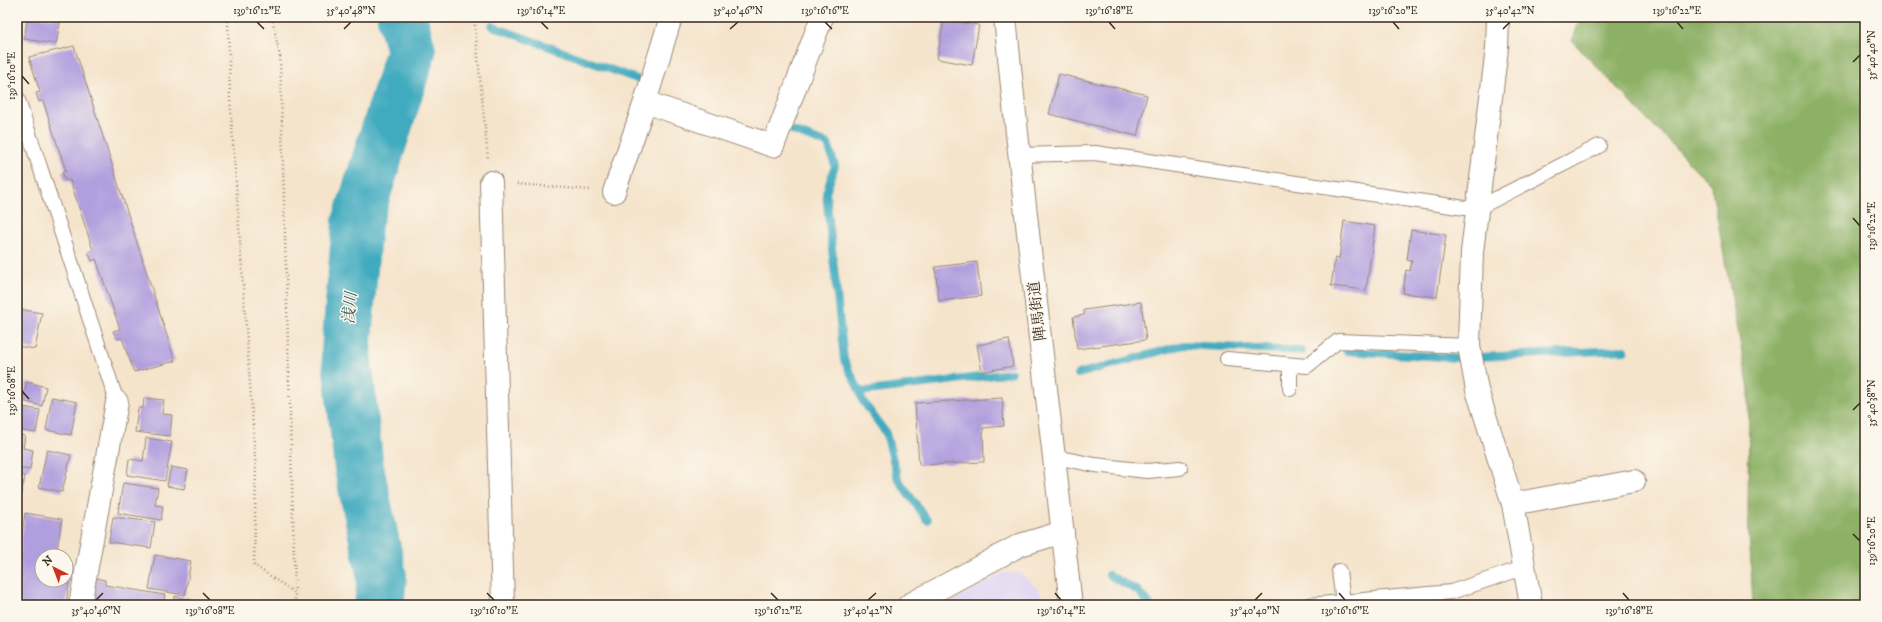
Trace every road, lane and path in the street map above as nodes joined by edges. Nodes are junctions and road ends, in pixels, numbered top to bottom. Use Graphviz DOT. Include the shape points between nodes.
graph roads {
  1 [pos="228,17"];
  2 [pos="272,17"];
  3 [pos="474,17"];
  4 [pos="671,17"];
  5 [pos="822,17"];
  6 [pos="1005,17"];
  7 [pos="1498,17"];
  8 [pos="17,97"];
  9 [pos="645,102"];
  10 [pos="1599,146"];
  11 [pos="1018,155"];
  12 [pos="491,182"];
  13 [pos="614,192"];
  14 [pos="1478,208"];
  15 [pos="1469,346"];
  16 [pos="1226,359"];
  17 [pos="1290,365"];
  18 [pos="1290,389"];
  19 [pos="117,402"];
  20 [pos="1055,457"];
  21 [pos="1180,468"];
  22 [pos="1634,481"];
  23 [pos="1513,504"];
  24 [pos="1063,532"];
  25 [pos="1523,568"];
  26 [pos="1339,571"];
  27 [pos="295,593"];
  28 [pos="1343,602"];
  29 [pos="80,605"];
  30 [pos="295,605"];
  31 [pos="503,605"];
  32 [pos="909,605"];
  33 [pos="1071,605"];
  34 [pos="1310,605"];
  35 [pos="1531,605"];
  1 -- 27 [label="path" via="230,97 256,471 254,565"];
  2 -- 27 [label="path" via="280,57"];
  3 -- 12 [label="path"];
  4 -- 9 [label="street"];
  5 -- 9 [label="street" via="773,146"];
  6 -- 11 [label="street, 陣馬街道"];
  7 -- 14 [label="street" via="1497,48"];
  8 -- 19 [label="lane"];
  9 -- 13 [label="street"];
  10 -- 14 [label="lane"];
  11 -- 14 [label="lane" via="1095,153"];
  11 -- 20 [label="street, 陣馬街道"];
  12 -- 13 [label="path"];
  12 -- 31 [label="street"];
  14 -- 15 [label="street" via="1472,252"];
  15 -- 17 [label="lane" via="1338,341 1307,366"];
  15 -- 23 [label="street" via="1477,390"];
  16 -- 17 [label="lane"];
  17 -- 18 [label="lane"];
  19 -- 29 [label="street"];
  20 -- 21 [label="lane" via="1148,471"];
  20 -- 24 [label="street, 陣馬街道"];
  22 -- 23 [label="street"];
  23 -- 25 [label="street"];
  24 -- 32 [label="street" via="1020,545"];
  24 -- 33 [label="street, 陣馬街道"];
  25 -- 28 [label="lane" via="1451,592"];
  25 -- 35 [label="street"];
  26 -- 28 [label="lane"];
  27 -- 30 [label="path"];
  28 -- 34 [label="lane"];
}
